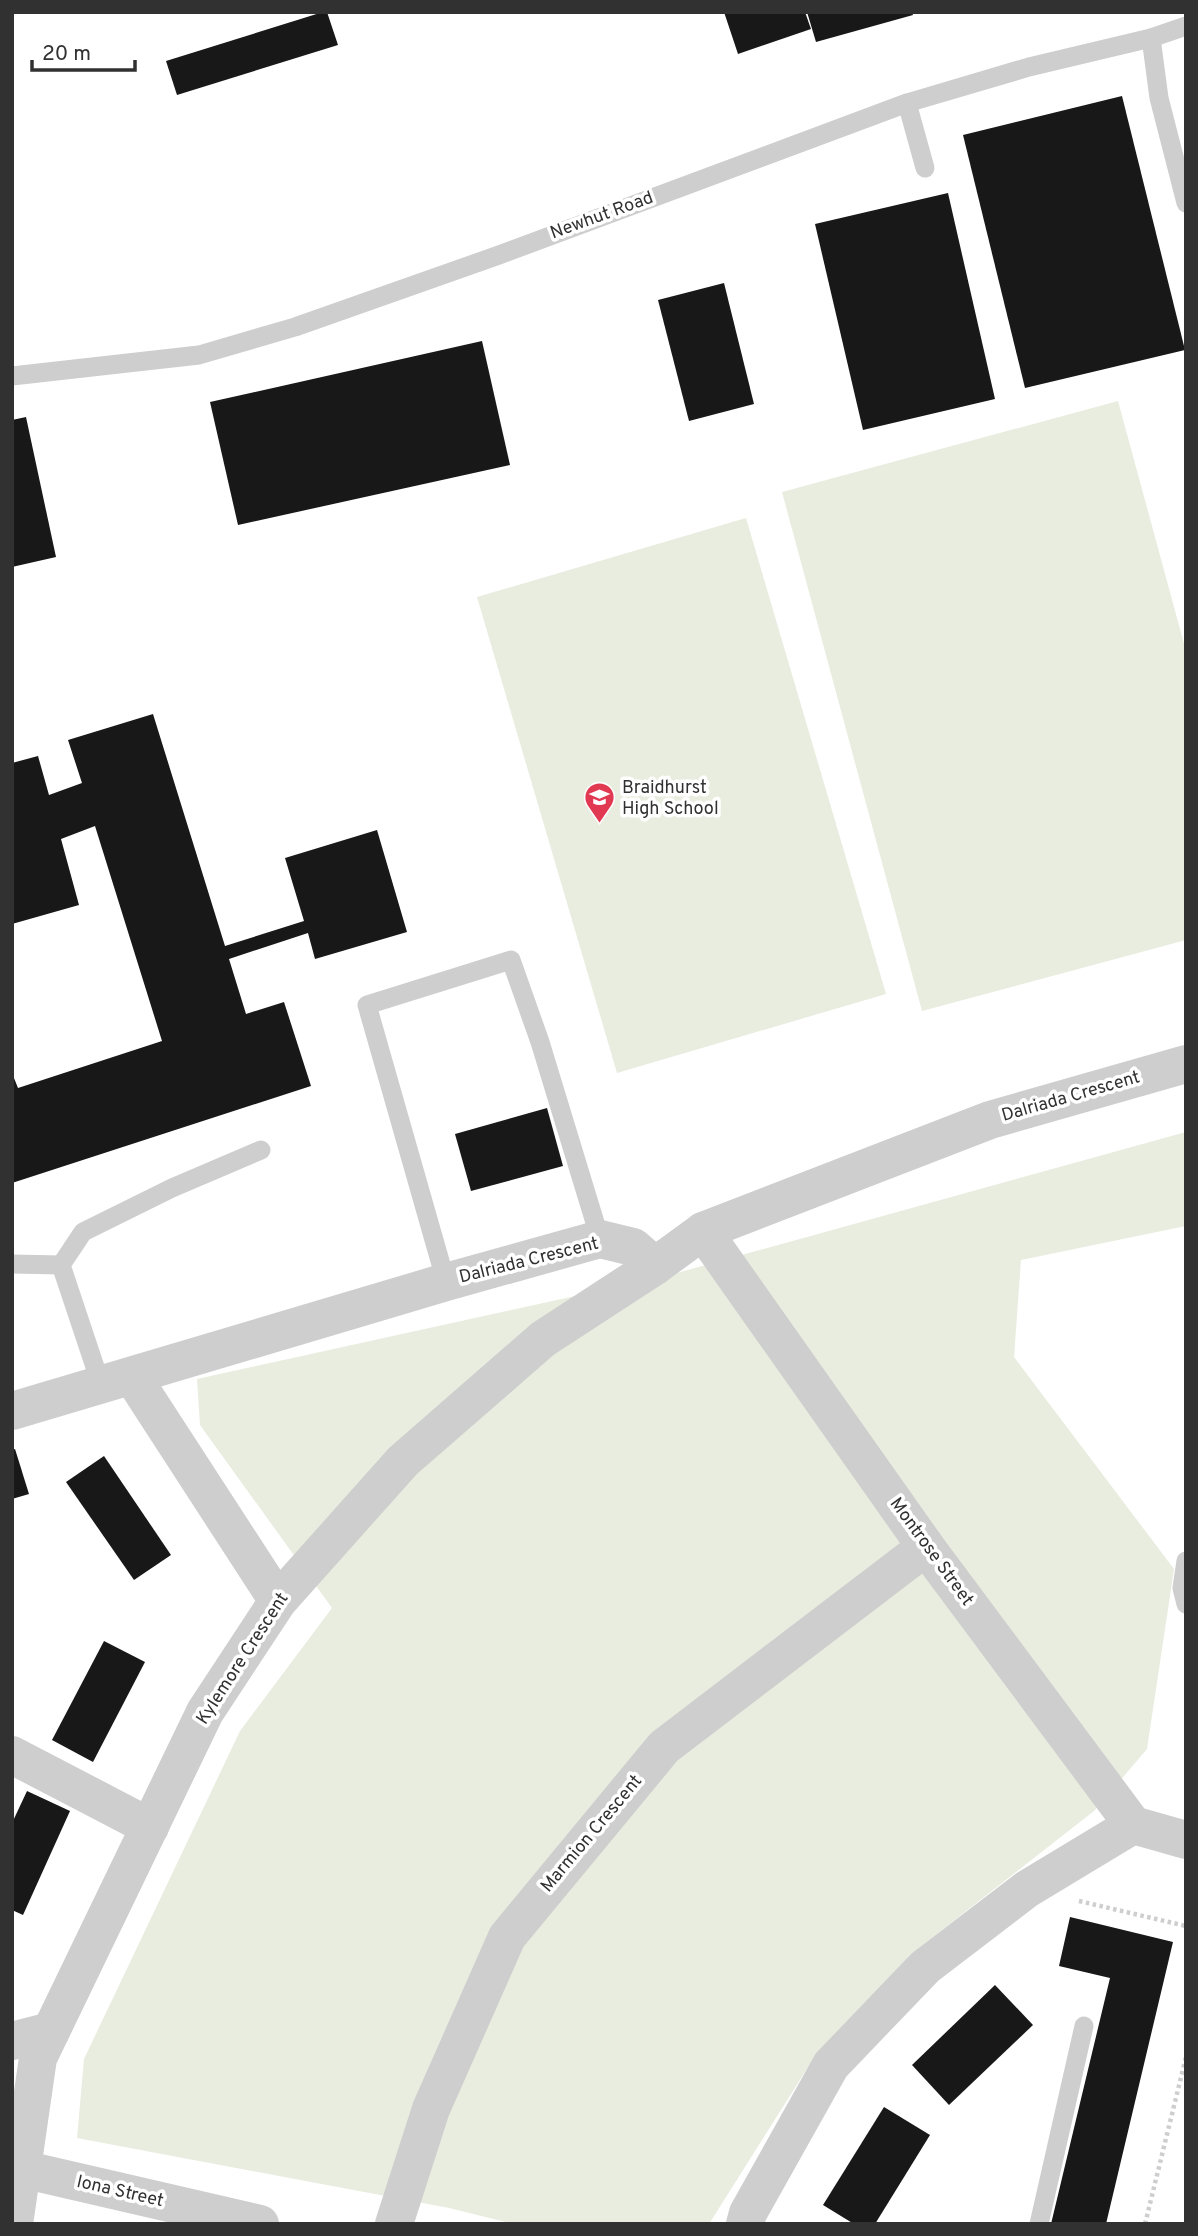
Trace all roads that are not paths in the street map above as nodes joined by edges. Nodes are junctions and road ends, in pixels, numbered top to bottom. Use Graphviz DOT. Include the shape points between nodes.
graph roads {
  1 [pos="1186,26"];
  2 [pos="1151,38"];
  3 [pos="907,103"];
  4 [pos="925,168"];
  5 [pos="1186,203"];
  6 [pos="12,376"];
  7 [pos="1186,1064"];
  8 [pos="261,1150"];
  9 [pos="703,1231"];
  10 [pos="600,1239"];
  11 [pos="12,1264"];
  12 [pos="61,1265"];
  13 [pos="655,1266"];
  14 [pos="446,1282"];
  15 [pos="116,1380"];
  16 [pos="12,1411"];
  17 [pos="926,1547"];
  18 [pos="1186,1561"];
  19 [pos="278,1601"];
  20 [pos="1186,1604"];
  21 [pos="12,1755"];
  22 [pos="1133,1825"];
  23 [pos="150,1827"];
  24 [pos="1186,1840"];
  25 [pos="1084,2026"];
  26 [pos="51,2031"];
  27 [pos="12,2040"];
  28 [pos="22,2169"];
  29 [pos="14,2224"];
  30 [pos="260,2224"];
  31 [pos="394,2224"];
  32 [pos="745,2224"];
  33 [pos="1039,2224"];
  1 -- 2 [label="lane, Newhut Road"];
  2 -- 3 [label="lane, Newhut Road"];
  2 -- 5 [label="lane" via="1159,98"];
  3 -- 4 [label="lane"];
  3 -- 6 [label="lane, Newhut Road" via="295,327 199,355"];
  7 -- 9 [label="street, Dalriada Crescent" via="990,1120"];
  8 -- 12 [label="lane" via="83,1231"];
  9 -- 13 [label="street, Dalriada Crescent"];
  9 -- 17 [label="street, Montrose Street"];
  10 -- 13 [label="street, Dalriada Crescent" via="633,1247"];
  10 -- 14 [label="street, Dalriada Crescent"];
  10 -- 14 [label="lane" via="511,960 367,1005"];
  11 -- 12 [label="lane"];
  12 -- 15 [label="lane"];
  13 -- 19 [label="street, Kylemore Crescent" via="543,1339 403,1461"];
  14 -- 15 [label="street, Dalriada Crescent"];
  15 -- 16 [label="street, Dalriada Crescent"];
  15 -- 19 [label="street"];
  17 -- 22 [label="street, Montrose Street"];
  17 -- 31 [label="street, Marmion Crescent" via="664,1747 507,1937 430,2109"];
  18 -- 20 [label="lane" via="1182,1588"];
  19 -- 23 [label="street, Kylemore Crescent" via="205,1712"];
  21 -- 23 [label="street"];
  22 -- 24 [label="street"];
  22 -- 32 [label="street" via="1027,1888 925,1967 831,2065"];
  23 -- 26 [label="street, Kylemore Crescent"];
  25 -- 33 [label="lane"];
  26 -- 27 [label="street"];
  26 -- 28 [label="street, Kylemore Crescent" via="38,2058"];
  28 -- 29 [label="street, Kylemore Crescent"];
  28 -- 30 [label="street, Iona Street"];
}
